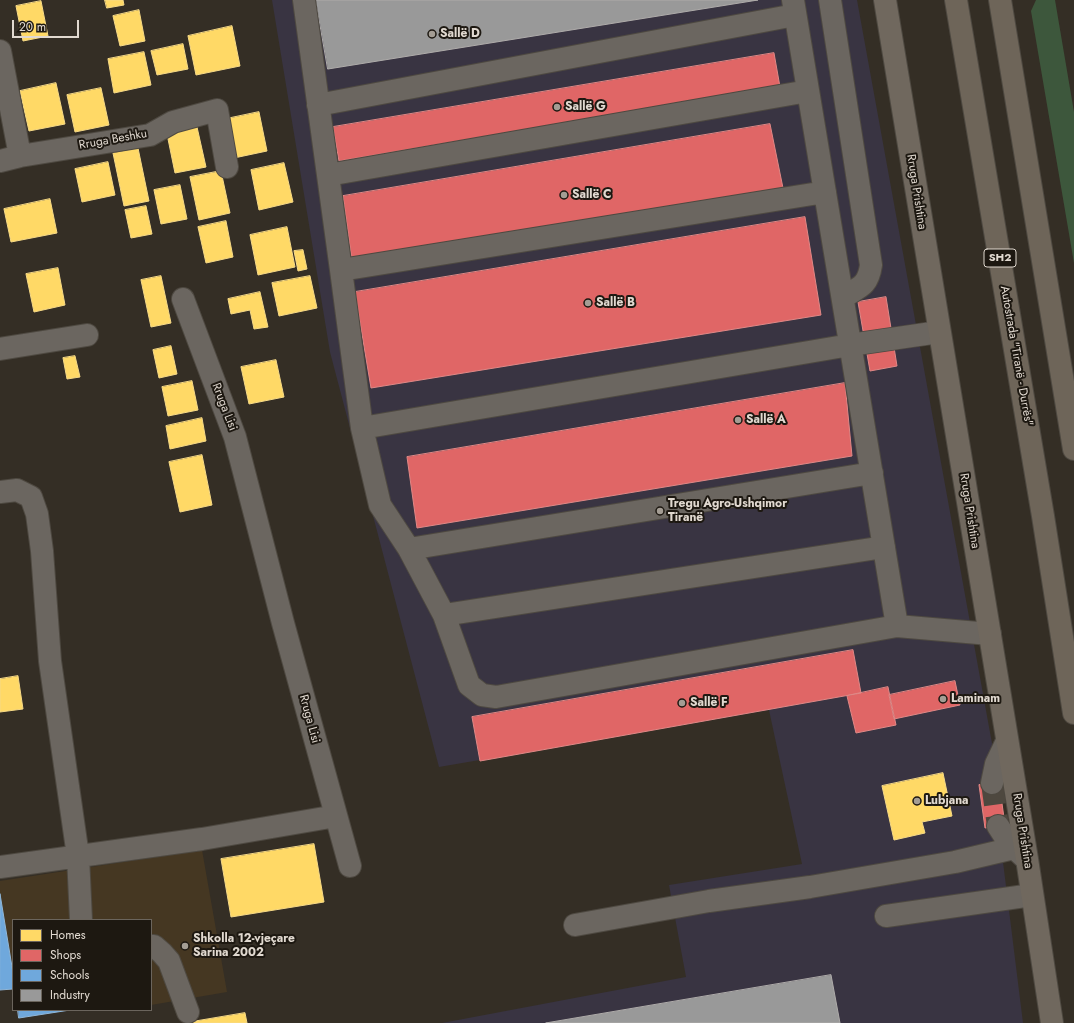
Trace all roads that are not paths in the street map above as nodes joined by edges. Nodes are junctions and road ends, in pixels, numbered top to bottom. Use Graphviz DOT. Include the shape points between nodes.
graph roads {
  1 [pos="304,0"];
  2 [pos="830,0"];
  3 [pos="885,0"];
  4 [pos="956,0"];
  5 [pos="1000,0"];
  6 [pos="794,8"];
  7 [pos="0,51"];
  8 [pos="808,91"];
  9 [pos="318,105"];
  10 [pos="10,159"];
  11 [pos="227,168"];
  12 [pos="328,175"];
  13 [pos="825,192"];
  14 [pos="341,270"];
  15 [pos="843,297"];
  16 [pos="183,299"];
  17 [pos="940,332"];
  18 [pos="87,335"];
  19 [pos="850,345"];
  20 [pos="0,349"];
  21 [pos="362,428"];
  22 [pos="1074,449"];
  23 [pos="872,473"];
  24 [pos="0,492"];
  25 [pos="884,547"];
  26 [pos="409,549"];
  27 [pos="444,615"];
  28 [pos="897,626"];
  29 [pos="990,634"];
  30 [pos="1074,713"];
  31 [pos="1007,741"];
  32 [pos="992,783"];
  33 [pos="336,816"];
  34 [pos="998,826"];
  35 [pos="1020,854"];
  36 [pos="78,856"];
  37 [pos="350,866"];
  38 [pos="0,867"];
  39 [pos="1032,895"];
  40 [pos="886,916"];
  41 [pos="81,919"];
  42 [pos="575,925"];
  43 [pos="152,946"];
  44 [pos="188,1012"];
  45 [pos="1052,1023"];
  1 -- 9 [label="street"];
  2 -- 15 [label="street" via="871,265 864,285"];
  3 -- 17 [label="main road, Rruga Prishtina"];
  4 -- 30 [label="highway, Autostrada \"Tiranë - Durrës\" / SH2"];
  5 -- 22 [label="highway"];
  6 -- 8 [label="street"];
  6 -- 9 [label="street"];
  7 -- 10 [label="street, Rruga Beshku"];
  8 -- 12 [label="street"];
  8 -- 13 [label="street"];
  9 -- 12 [label="street"];
  10 -- 11 [label="street, Rruga Beshku" via="150,134 173,122 217,110"];
  12 -- 14 [label="street"];
  13 -- 14 [label="street"];
  13 -- 15 [label="street"];
  14 -- 21 [label="street"];
  15 -- 19 [label="street"];
  16 -- 33 [label="street, Rruga Lisi" via="235,437"];
  17 -- 19 [label="street"];
  17 -- 29 [label="main road, Rruga Prishtina"];
  18 -- 20 [label="street"];
  19 -- 21 [label="street"];
  19 -- 23 [label="street"];
  21 -- 26 [label="street" via="380,505"];
  23 -- 25 [label="street"];
  23 -- 26 [label="street"];
  24 -- 36 [label="street" via="17,490 31,498 37,514 50,661"];
  25 -- 27 [label="street"];
  25 -- 28 [label="street"];
  26 -- 27 [label="street"];
  27 -- 28 [label="street" via="469,685 482,695 496,697"];
  28 -- 29 [label="street"];
  29 -- 31 [label="main road, Rruga Prishtina"];
  31 -- 32 [label="street" via="996,764"];
  31 -- 35 [label="main road, Rruga Prishtina"];
  33 -- 36 [label="street" via="202,839"];
  33 -- 37 [label="street, Rruga Lisi"];
  34 -- 35 [label="street"];
  35 -- 39 [label="main road, Rruga Prishtina"];
  35 -- 42 [label="street" via="709,901"];
  36 -- 38 [label="street"];
  36 -- 41 [label="street"];
  39 -- 40 [label="street"];
  39 -- 45 [label="main road, Rruga Prishtina"];
  43 -- 44 [label="street" via="169,961"];
}
